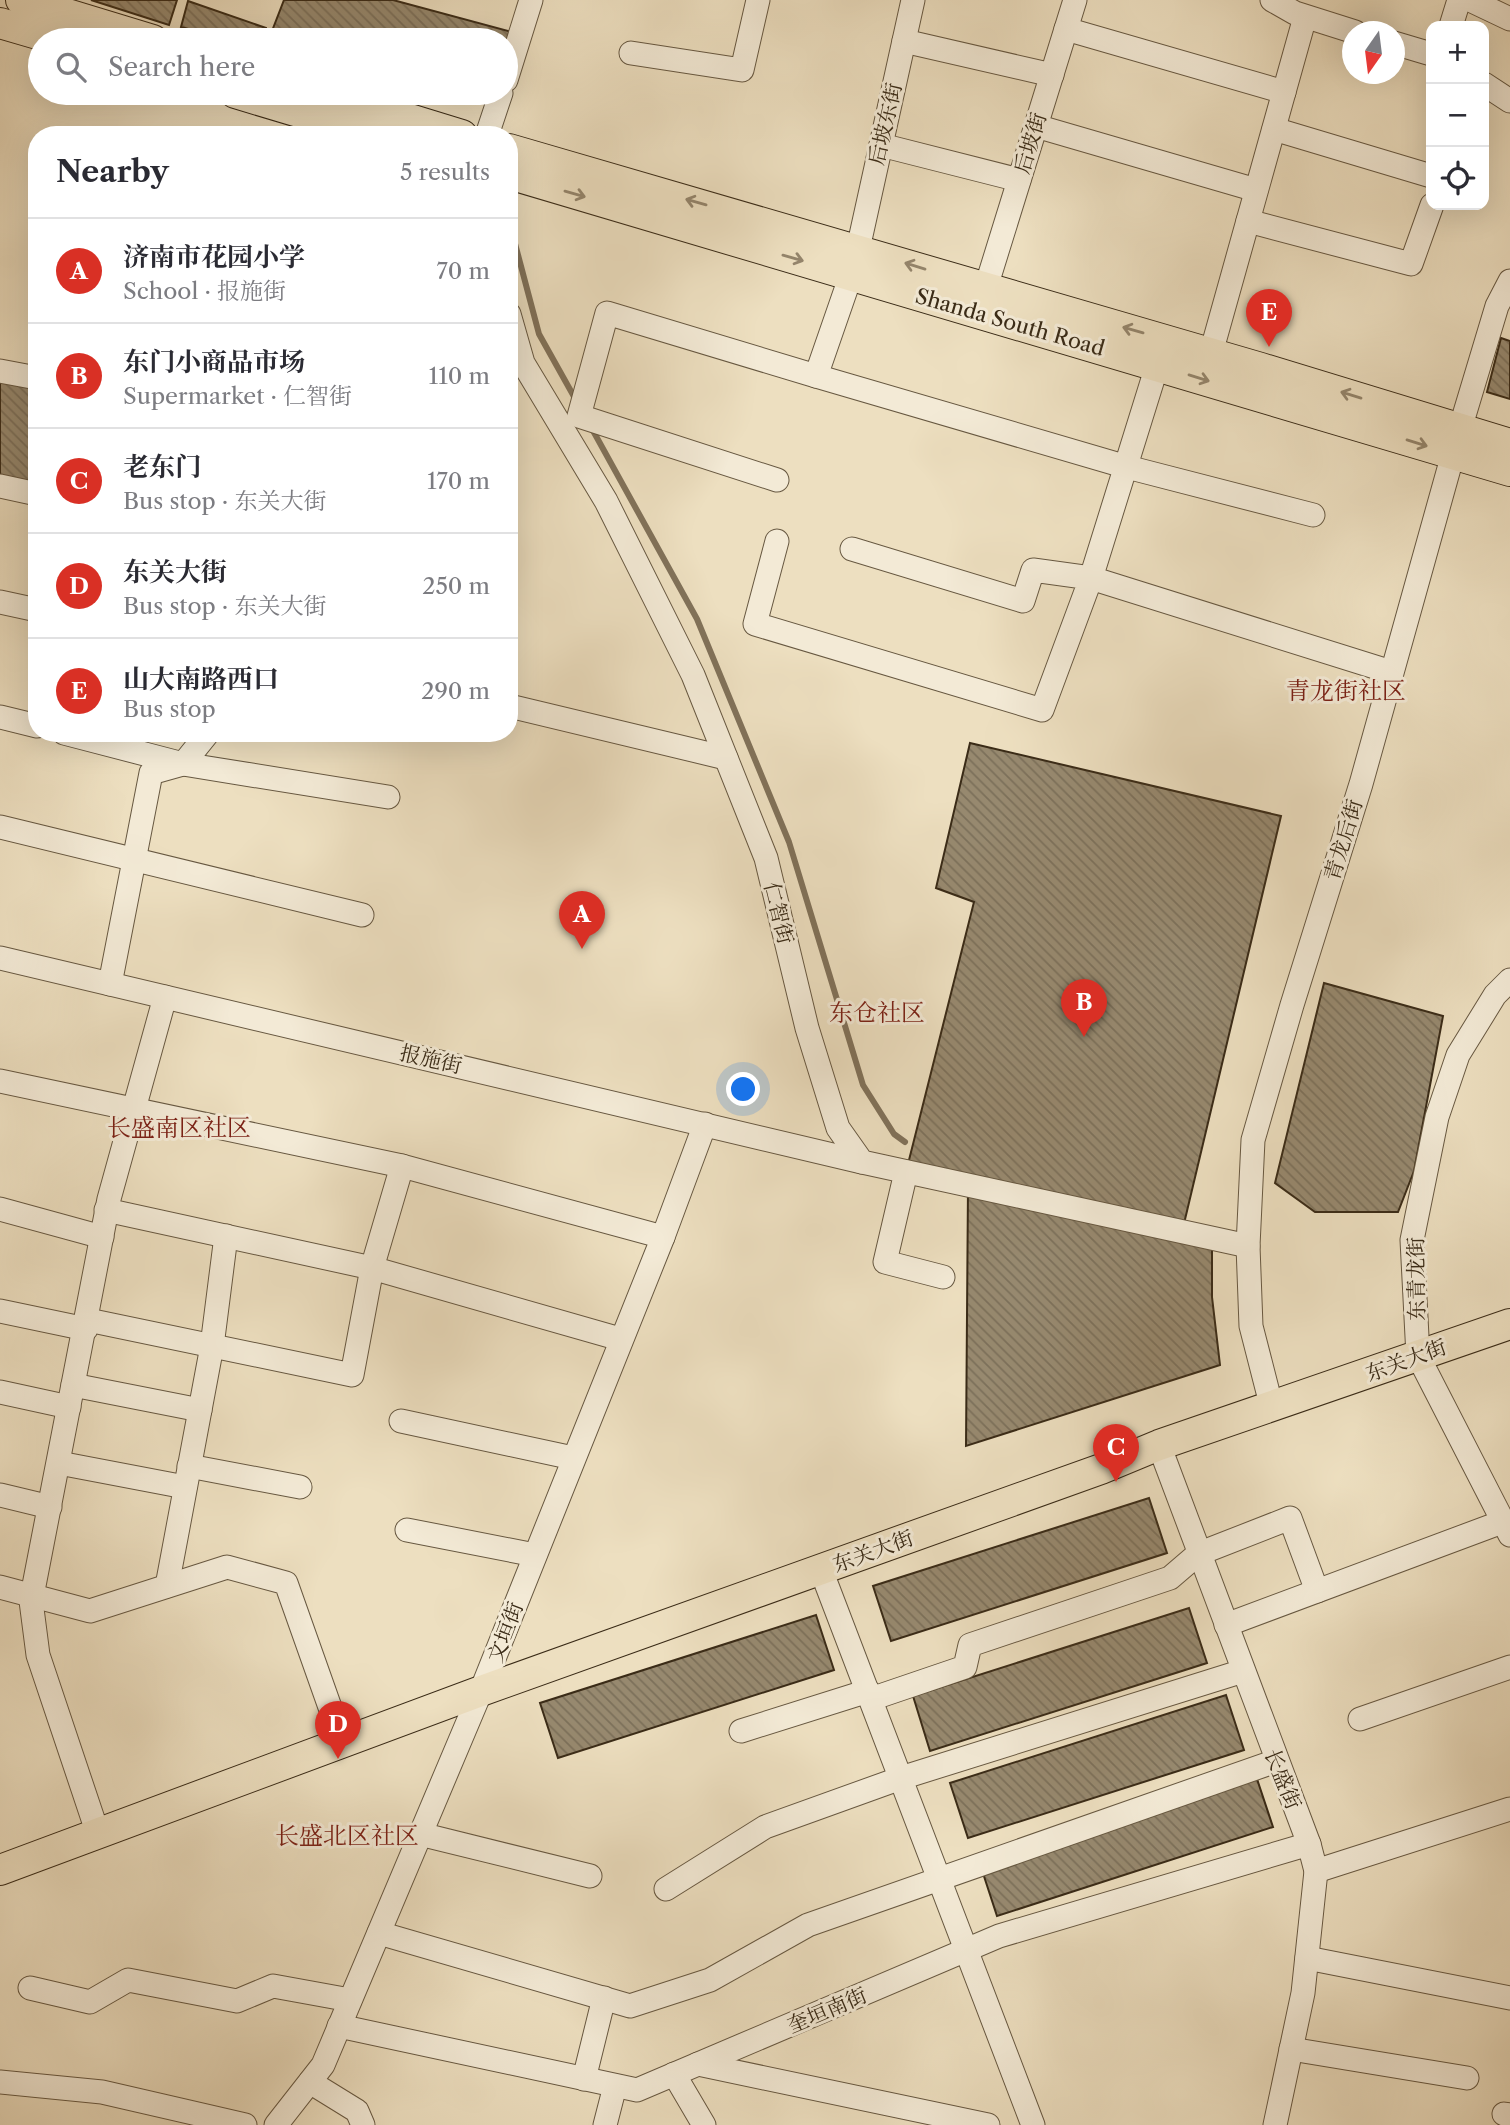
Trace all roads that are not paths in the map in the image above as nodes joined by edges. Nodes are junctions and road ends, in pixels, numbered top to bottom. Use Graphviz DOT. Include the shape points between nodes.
graph roads {
  1 [pos="21,0"];
  2 [pos="531,0"];
  3 [pos="758,0"];
  4 [pos="913,0"];
  5 [pos="1075,0"];
  6 [pos="1272,0"];
  7 [pos="1459,0"];
  8 [pos="1470,0"];
  9 [pos="1305,17"];
  10 [pos="1510,19"];
  11 [pos="1453,21"];
  12 [pos="0,23"];
  13 [pos="113,28"];
  14 [pos="1342,28"];
  15 [pos="1066,29"];
  16 [pos="28,31"];
  17 [pos="904,41"];
  18 [pos="518,42"];
  19 [pos="1405,46"];
  20 [pos="1426,52"];
  21 [pos="631,53"];
  22 [pos="1052,75"];
  23 [pos="1489,87"];
  24 [pos="1284,92"];
  25 [pos="1510,101"];
  26 [pos="274,105"];
  27 [pos="364,105"];
  28 [pos="497,105"];
  29 [pos="345,126"];
  30 [pos="433,126"];
  31 [pos="490,126"];
  32 [pos="1036,127"];
  33 [pos="1273,129"];
  34 [pos="881,145"];
  35 [pos="518,152"];
  36 [pos="1426,175"];
  37 [pos="518,176"];
  38 [pos="1019,180"];
  39 [pos="1256,190"];
  40 [pos="1430,210"];
  41 [pos="1248,221"];
  42 [pos="854,262"];
  43 [pos="1510,281"];
  44 [pos="986,287"];
  45 [pos="518,346"];
  46 [pos="1211,353"];
  47 [pos="1157,366"];
  48 [pos="0,371"];
  49 [pos="28,376"];
  50 [pos="816,376"];
  51 [pos="1457,442"];
  52 [pos="1510,444"];
  53 [pos="1127,467"];
  54 [pos="1510,471"];
  55 [pos="777,480"];
  56 [pos="0,486"];
  57 [pos="28,492"];
  58 [pos="1312,515"];
  59 [pos="777,541"];
  60 [pos="852,548"];
  61 [pos="1091,578"];
  62 [pos="0,602"];
  63 [pos="28,608"];
  64 [pos="1391,672"];
  65 [pos="518,708"];
  66 [pos="0,717"];
  67 [pos="28,724"];
  68 [pos="99,742"];
  69 [pos="201,742"];
  70 [pos="726,758"];
  71 [pos="183,764"];
  72 [pos="388,797"];
  73 [pos="0,827"];
  74 [pos="133,859"];
  75 [pos="362,915"];
  76 [pos="0,958"];
  77 [pos="1510,980"];
  78 [pos="110,984"];
  79 [pos="165,996"];
  80 [pos="0,1081"];
  81 [pos="133,1111"];
  82 [pos="705,1124"];
  83 [pos="862,1162"];
  84 [pos="402,1166"];
  85 [pos="906,1172"];
  86 [pos="0,1209"];
  87 [pos="106,1210"];
  88 [pos="226,1236"];
  89 [pos="102,1237"];
  90 [pos="663,1237"];
  91 [pos="1248,1246"];
  92 [pos="372,1268"];
  93 [pos="943,1277"];
  94 [pos="0,1311"];
  95 [pos="1510,1324"];
  96 [pos="87,1325"];
  97 [pos="620,1339"];
  98 [pos="212,1346"];
  99 [pos="1418,1356"];
  100 [pos="0,1392"];
  101 [pos="71,1396"];
  102 [pos="1272,1408"];
  103 [pos="200,1410"];
  104 [pos="401,1421"];
  105 [pos="1159,1445"];
  106 [pos="573,1458"];
  107 [pos="59,1463"];
  108 [pos="187,1476"];
  109 [pos="300,1487"];
  110 [pos="0,1495"];
  111 [pos="50,1507"];
  112 [pos="1506,1528"];
  113 [pos="407,1530"];
  114 [pos="1198,1554"];
  115 [pos="535,1555"];
  116 [pos="821,1570"];
  117 [pos="167,1586"];
  118 [pos="0,1587"];
  119 [pos="1317,1591"];
  120 [pos="33,1594"];
  121 [pos="1226,1625"];
  122 [pos="1510,1667"];
  123 [pos="1243,1671"];
  124 [pos="481,1691"];
  125 [pos="869,1695"];
  126 [pos="1360,1719"];
  127 [pos="741,1731"];
  128 [pos="343,1744"];
  129 [pos="1276,1762"];
  130 [pos="901,1778"];
  131 [pos="1510,1809"];
  132 [pos="98,1834"];
  133 [pos="420,1835"];
  134 [pos="1310,1844"];
  135 [pos="0,1870"];
  136 [pos="1316,1871"];
  137 [pos="590,1875"];
  138 [pos="939,1879"];
  139 [pos="667,1889"];
  140 [pos="379,1933"];
  141 [pos="966,1951"];
  142 [pos="1307,1958"];
  143 [pos="30,1988"];
  144 [pos="604,1998"];
  145 [pos="1510,1998"];
  146 [pos="350,2000"];
  147 [pos="339,2026"];
  148 [pos="1291,2049"];
  149 [pos="698,2064"];
  150 [pos="674,2074"];
  151 [pos="1467,2078"];
  152 [pos="584,2079"];
  153 [pos="0,2082"];
  154 [pos="310,2082"];
  155 [pos="615,2086"];
  156 [pos="245,2125"];
  157 [pos="276,2125"];
  158 [pos="363,2125"];
  159 [pos="604,2125"];
  160 [pos="704,2125"];
  161 [pos="988,2125"];
  162 [pos="1032,2125"];
  163 [pos="1275,2125"];
  1 -- 13 [label="main road"];
  2 -- 18 [label="street"];
  3 -- 21 [label="street" via="742,71"];
  4 -- 17 [label="street, 后坡东街"];
  5 -- 15 [label="street, 后坡街"];
  6 -- 9 [label="street"];
  7 -- 11 [label="street"];
  8 -- 10 [label="street"];
  9 -- 14 [label="street"];
  9 -- 24 [label="street"];
  12 -- 16 [label="main road"];
  15 -- 22 [label="street, 后坡街"];
  15 -- 24 [label="street"];
  17 -- 22 [label="street"];
  17 -- 34 [label="street, 后坡东街"];
  19 -- 20 [label="street"];
  22 -- 32 [label="street, 后坡街"];
  23 -- 25 [label="street"];
  24 -- 33 [label="street"];
  26 -- 29 [label="main road"];
  27 -- 30 [label="main road"];
  28 -- 31 [label="street"];
  32 -- 38 [label="street, 后坡街"];
  32 -- 39 [label="street"];
  33 -- 36 [label="street"];
  33 -- 39 [label="street"];
  34 -- 38 [label="street"];
  34 -- 42 [label="street, 后坡东街"];
  42 -- 35 [label="main road, Shanda South Road, one-way"];
  37 -- 42 [label="main road, Shanda South Road, one-way"];
  38 -- 44 [label="street, 后坡街"];
  39 -- 41 [label="street"];
  40 -- 41 [label="street" via="1410,264"];
  41 -- 46 [label="street"];
  44 -- 42 [label="main road, Shanda South Road, one-way"];
  42 -- 47 [label="main road, Shanda South Road"];
  42 -- 50 [label="street, 后坡东街"];
  43 -- 51 [label="street, 青龙后街" via="1497,306"];
  46 -- 44 [label="main road, Shanda South Road, one-way"];
  45 -- 70 [label="street, 仁智街" via="523,363 606,501 693,675"];
  51 -- 46 [label="main road, Shanda South Road, one-way"];
  47 -- 51 [label="main road, Shanda South Road, one-way"];
  47 -- 53 [label="street"];
  48 -- 49 [label="street"];
  50 -- 53 [label="street"];
  50 -- 55 [label="street" via="607,313 579,416"];
  51 -- 52 [label="main road, Shanda South Road"];
  51 -- 54 [label="main road, Shanda South Road"];
  51 -- 64 [label="street, 青龙后街"];
  53 -- 58 [label="street"];
  53 -- 61 [label="street"];
  56 -- 57 [label="street"];
  59 -- 61 [label="street" via="755,624 1042,710"];
  60 -- 61 [label="street" via="1023,601 1033,570"];
  61 -- 64 [label="street"];
  62 -- 63 [label="street"];
  64 -- 91 [label="street, 青龙后街" via="1253,1140"];
  65 -- 70 [label="street"];
  66 -- 67 [label="street"];
  68 -- 71 [label="street"];
  69 -- 71 [label="street"];
  70 -- 83 [label="street, 仁智街" via="766,858 807,1028 838,1128"];
  71 -- 72 [label="street"];
  71 -- 74 [label="street" via="151,773"];
  73 -- 74 [label="street"];
  74 -- 75 [label="street"];
  74 -- 78 [label="street"];
  76 -- 78 [label="street, 报施街"];
  77 -- 99 [label="street, 东青龙街" via="1495,995 1458,1055 1437,1117 1412,1240"];
  78 -- 79 [label="street, 报施街"];
  79 -- 81 [label="street"];
  79 -- 82 [label="street, 报施街"];
  80 -- 81 [label="street"];
  81 -- 84 [label="street"];
  81 -- 87 [label="street"];
  82 -- 83 [label="street, 报施街"];
  82 -- 90 [label="street, 文垣街"];
  83 -- 85 [label="street"];
  84 -- 90 [label="street"];
  84 -- 92 [label="street"];
  85 -- 91 [label="street"];
  85 -- 93 [label="street" via="885,1262"];
  86 -- 89 [label="street"];
  87 -- 88 [label="street"];
  87 -- 89 [label="street"];
  88 -- 92 [label="street"];
  88 -- 98 [label="street"];
  89 -- 96 [label="street"];
  90 -- 97 [label="street, 文垣街"];
  91 -- 102 [label="street, 青龙后街" via="1251,1326"];
  92 -- 97 [label="street"];
  92 -- 98 [label="street" via="352,1375"];
  94 -- 96 [label="street"];
  95 -- 99 [label="main road, 东关大街"];
  96 -- 98 [label="street"];
  96 -- 101 [label="street"];
  97 -- 106 [label="street, 文垣街"];
  98 -- 103 [label="street"];
  99 -- 102 [label="main road, 东关大街"];
  99 -- 112 [label="street, 东青龙街"];
  100 -- 101 [label="street"];
  101 -- 103 [label="street"];
  101 -- 107 [label="street"];
  102 -- 105 [label="main road, 东关大街"];
  103 -- 108 [label="street"];
  104 -- 106 [label="street"];
  105 -- 114 [label="street, 长盛街"];
  105 -- 116 [label="main road, 东关大街"];
  106 -- 115 [label="street, 文垣街"];
  107 -- 108 [label="street"];
  107 -- 111 [label="street"];
  108 -- 109 [label="street"];
  108 -- 117 [label="street"];
  110 -- 111 [label="street"];
  111 -- 120 [label="street"];
  112 -- 119 [label="street"];
  113 -- 115 [label="street"];
  114 -- 119 [label="street" via="1290,1518"];
  114 -- 121 [label="street, 长盛街"];
  114 -- 125 [label="street" via="1170,1578 970,1644 965,1667"];
  115 -- 124 [label="street, 文垣街"];
  116 -- 124 [label="main road, 东关大街"];
  116 -- 125 [label="street"];
  117 -- 120 [label="street" via="90,1611"];
  117 -- 128 [label="street" via="227,1567 286,1583"];
  118 -- 120 [label="street"];
  119 -- 121 [label="street"];
  120 -- 132 [label="street" via="38,1654"];
  121 -- 123 [label="street, 长盛街"];
  122 -- 126 [label="street"];
  123 -- 129 [label="street, 长盛街"];
  123 -- 130 [label="street"];
  124 -- 128 [label="main road, 东关大街"];
  124 -- 133 [label="street, 文垣街"];
  125 -- 127 [label="street"];
  125 -- 130 [label="street"];
  128 -- 132 [label="main road, 东关大街"];
  129 -- 134 [label="street, 长盛街"];
  129 -- 138 [label="street"];
  130 -- 138 [label="street"];
  130 -- 139 [label="street" via="765,1828"];
  131 -- 136 [label="street"];
  132 -- 135 [label="main road, 东关大街"];
  133 -- 137 [label="street"];
  133 -- 140 [label="street, 文垣街"];
  134 -- 136 [label="street, 长盛街"];
  134 -- 141 [label="street, 奎垣南街" via="999,1936"];
  136 -- 142 [label="street, 长盛街"];
  138 -- 141 [label="street"];
  138 -- 144 [label="street" via="808,1925 710,1980 630,2006"];
  140 -- 144 [label="street"];
  140 -- 146 [label="street, 文垣街"];
  141 -- 149 [label="street, 奎垣南街"];
  141 -- 162 [label="street"];
  142 -- 145 [label="street"];
  142 -- 148 [label="street, 长盛街"];
  143 -- 146 [label="street" via="90,2002 128,1980 237,2001 273,1986"];
  144 -- 152 [label="street"];
  146 -- 147 [label="street, 文垣街"];
  147 -- 152 [label="street, 奎垣南街"];
  147 -- 154 [label="street, 文垣街" via="323,2065"];
  148 -- 151 [label="street"];
  148 -- 163 [label="street, 长盛街"];
  149 -- 150 [label="street, 奎垣南街"];
  149 -- 161 [label="street"];
  150 -- 155 [label="street, 奎垣南街" via="637,2090"];
  150 -- 160 [label="street"];
  152 -- 155 [label="street, 奎垣南街"];
  153 -- 156 [label="street" via="102,2092"];
  154 -- 157 [label="street, 文垣街"];
  154 -- 158 [label="street" via="357,2110"];
  155 -- 159 [label="street"];
}
